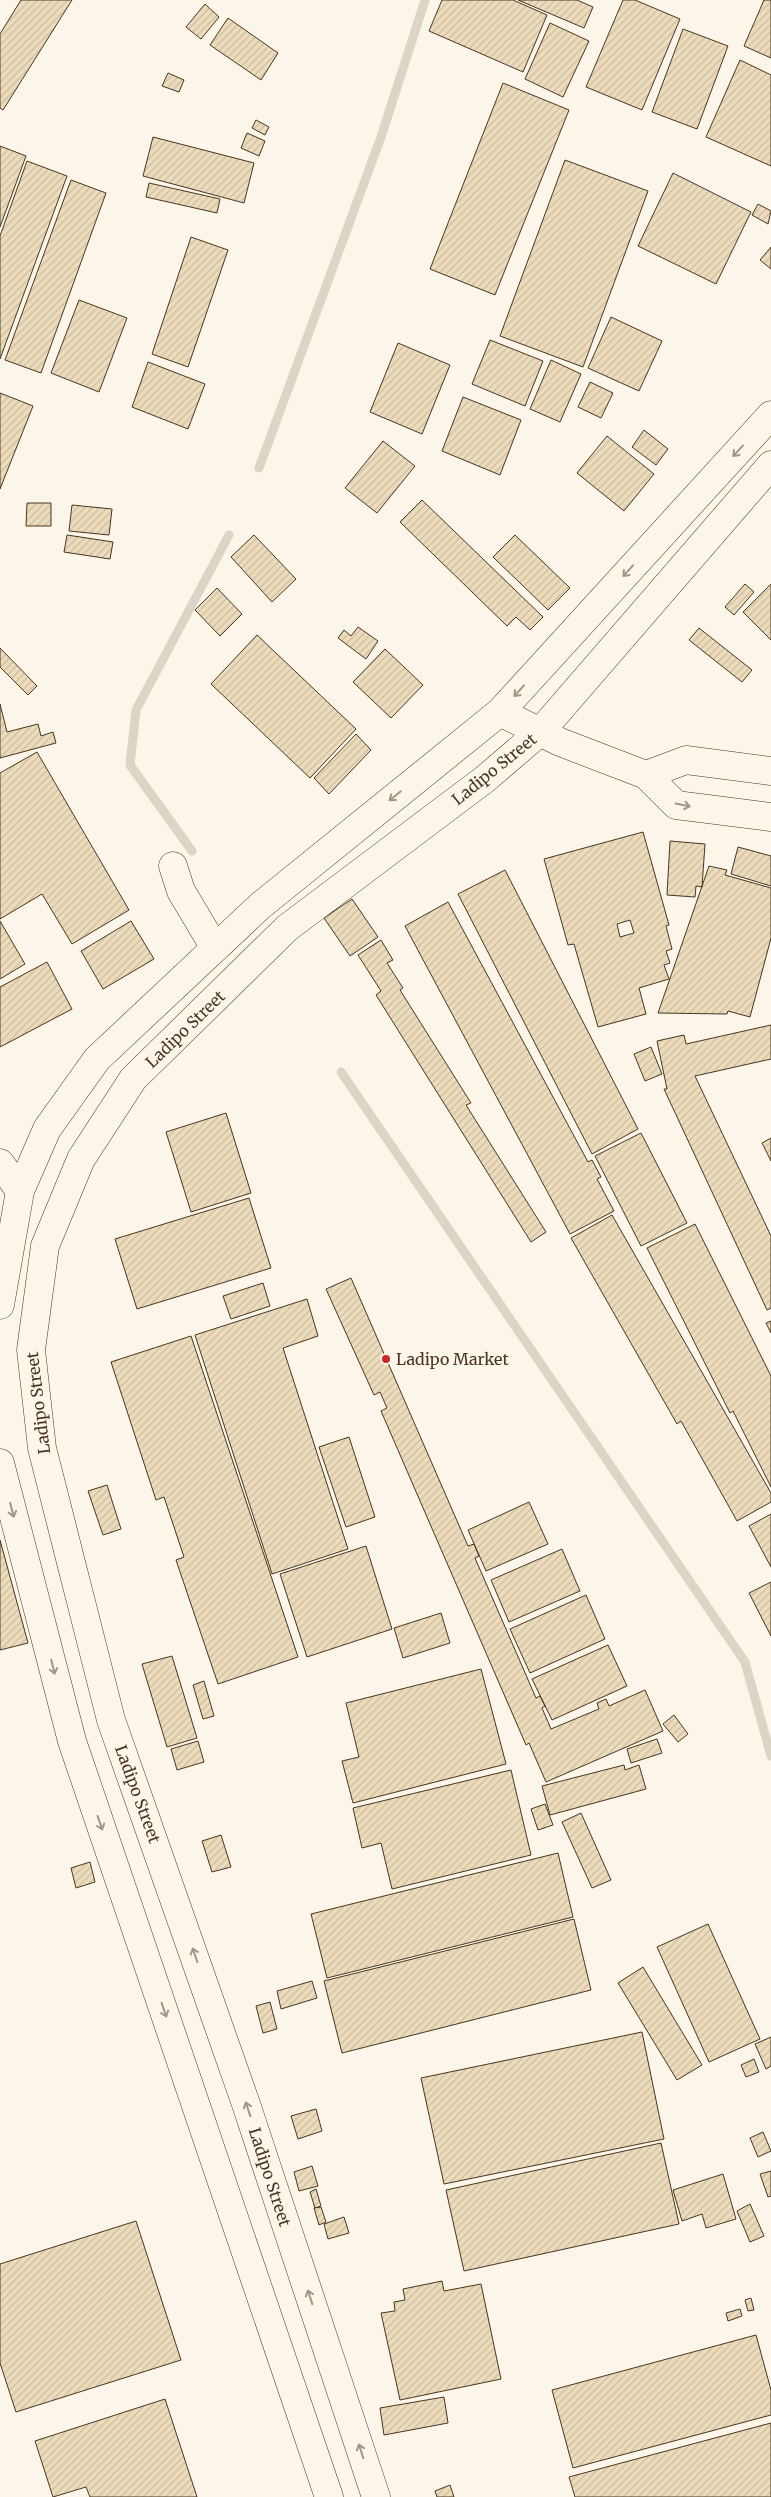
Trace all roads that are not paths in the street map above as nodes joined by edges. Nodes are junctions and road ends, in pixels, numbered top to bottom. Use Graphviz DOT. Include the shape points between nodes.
graph roads {
  1 [pos="771,415"];
  2 [pos="771,465"];
  3 [pos="500,712"];
  4 [pos="541,731"];
  5 [pos="771,771"];
  6 [pos="646,775"];
  7 [pos="771,817"];
  8 [pos="173,866"];
  9 [pos="216,948"];
  10 [pos="0,1162"];
  11 [pos="20,1191"];
  12 [pos="0,1305"];
  13 [pos="0,1463"];
  14 [pos="329,2497"];
  15 [pos="376,2497"];
  1 -- 3 [label="main road, one-way"];
  2 -- 4 [label="main road, Ladipo Street"];
  3 -- 4 [label="main road"];
  3 -- 9 [label="main road, one-way" via="260,906"];
  4 -- 6 [label="main road"];
  15 -- 4 [label="main road, Ladipo Street, one-way" via="246,2104 112,1720 42,1448 31,1350 45,1246 80,1159 133,1079 287,928 485,779"];
  5 -- 6 [label="main road" via="686,760"];
  6 -- 7 [label="main road, one-way" via="676,805"];
  8 -- 9 [label="main road" via="181,891"];
  9 -- 11 [label="main road" via="97,1059 47,1129"];
  10 -- 11 [label="main road"];
  11 -- 12 [label="main road"];
  13 -- 14 [label="main road, one-way" via="72,1741"];
}
